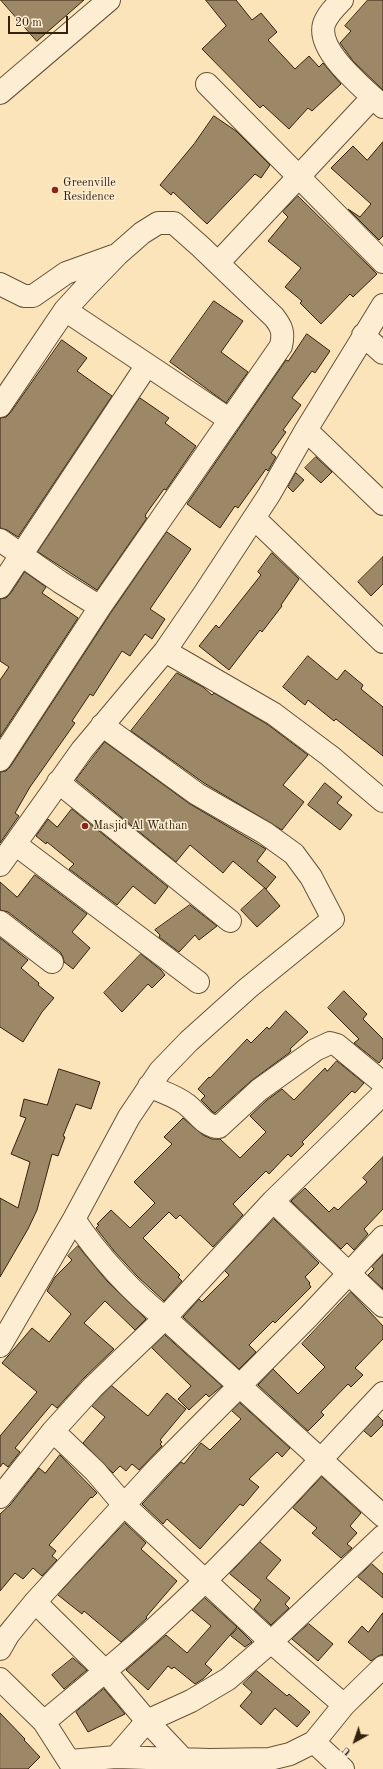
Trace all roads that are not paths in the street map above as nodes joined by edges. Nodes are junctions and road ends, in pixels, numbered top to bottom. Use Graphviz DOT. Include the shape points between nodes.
graph roads {
  1 [pos="109,0"];
  2 [pos="342,0"];
  3 [pos="207,84"];
  4 [pos="0,93"];
  5 [pos="378,102"];
  6 [pos="299,177"];
  7 [pos="118,254"];
  8 [pos="383,262"];
  9 [pos="218,263"];
  10 [pos="0,284"];
  11 [pos="383,305"];
  12 [pos="65,310"];
  13 [pos="363,335"];
  14 [pos="383,352"];
  15 [pos="147,366"];
  16 [pos="0,406"];
  17 [pos="230,420"];
  18 [pos="306,430"];
  19 [pos="383,504"];
  20 [pos="254,518"];
  21 [pos="0,540"];
  22 [pos="22,556"];
  23 [pos="0,587"];
  24 [pos="100,607"];
  25 [pos="383,642"];
  26 [pos="165,651"];
  27 [pos="102,725"];
  28 [pos="0,760"];
  29 [pos="58,782"];
  30 [pos="383,801"];
  31 [pos="15,844"];
  32 [pos="0,864"];
  33 [pos="230,921"];
  34 [pos="0,922"];
  35 [pos="52,962"];
  36 [pos="198,982"];
  37 [pos="383,1083"];
  38 [pos="149,1086"];
  39 [pos="383,1094"];
  40 [pos="273,1201"];
  41 [pos="74,1219"];
  42 [pos="383,1237"];
  43 [pos="350,1274"];
  44 [pos="383,1306"];
  45 [pos="165,1318"];
  46 [pos="4,1331"];
  47 [pos="239,1386"];
  48 [pos="383,1393"];
  49 [pos="53,1431"];
  50 [pos="321,1460"];
  51 [pos="0,1497"];
  52 [pos="124,1505"];
  53 [pos="383,1516"];
  54 [pos="383,1536"];
  55 [pos="204,1580"];
  56 [pos="35,1602"];
  57 [pos="271,1642"];
  58 [pos="0,1649"];
  59 [pos="383,1667"];
  60 [pos="106,1671"];
  61 [pos="4,1691"];
  62 [pos="344,1705"];
  63 [pos="147,1721"];
  64 [pos="44,1722"];
  65 [pos="314,1742"];
  66 [pos="116,1757"];
  67 [pos="182,1758"];
  68 [pos="72,1765"];
  69 [pos="343,1769"];
  1 -- 4 [label="street"];
  2 -- 5 [label="street" via="327,18 324,37 336,61"];
  3 -- 6 [label="street"];
  5 -- 6 [label="street"];
  6 -- 8 [label="street"];
  6 -- 9 [label="street"];
  7 -- 9 [label="street" via="154,225 166,222 174,223"];
  7 -- 10 [label="street" via="66,273 33,296 24,296"];
  7 -- 12 [label="street"];
  9 -- 17 [label="street" via="274,317 283,334 281,346"];
  11 -- 13 [label="street"];
  12 -- 15 [label="street"];
  12 -- 16 [label="street"];
  13 -- 14 [label="street"];
  13 -- 18 [label="street"];
  15 -- 17 [label="street"];
  15 -- 22 [label="street"];
  17 -- 24 [label="street"];
  18 -- 19 [label="street"];
  18 -- 20 [label="street"];
  20 -- 25 [label="street"];
  20 -- 26 [label="street"];
  21 -- 22 [label="street"];
  22 -- 23 [label="street"];
  22 -- 24 [label="street"];
  24 -- 28 [label="street"];
  26 -- 27 [label="street"];
  26 -- 30 [label="street" via="274,714 330,756"];
  27 -- 29 [label="street"];
  27 -- 38 [label="street" via="197,794 265,833 294,854 312,877 333,919 272,968 189,1041"];
  29 -- 31 [label="street"];
  29 -- 33 [label="street"];
  31 -- 32 [label="street"];
  31 -- 36 [label="street"];
  34 -- 35 [label="street"];
  37 -- 38 [label="street" via="337,1045 330,1043 315,1050 259,1090 219,1127 208,1124 186,1104"];
  38 -- 41 [label="street" via="129,1117"];
  39 -- 40 [label="street"];
  40 -- 43 [label="street"];
  40 -- 45 [label="street"];
  41 -- 45 [label="street" via="86,1237 146,1304"];
  41 -- 46 [label="street"];
  42 -- 43 [label="street"];
  43 -- 44 [label="street"];
  43 -- 47 [label="street"];
  45 -- 47 [label="street"];
  45 -- 49 [label="street" via="93,1387"];
  47 -- 50 [label="street"];
  47 -- 52 [label="street"];
  48 -- 50 [label="street"];
  49 -- 51 [label="street"];
  49 -- 52 [label="street" via="95,1471"];
  50 -- 53 [label="street"];
  50 -- 55 [label="street" via="254,1532"];
  52 -- 55 [label="street"];
  52 -- 56 [label="street"];
  54 -- 57 [label="street"];
  55 -- 57 [label="street"];
  55 -- 60 [label="street" via="156,1628"];
  56 -- 58 [label="street"];
  56 -- 60 [label="street"];
  57 -- 62 [label="street"];
  57 -- 63 [label="street" via="228,1680 191,1701"];
  59 -- 62 [label="street"];
  60 -- 63 [label="street"];
  60 -- 64 [label="street"];
  61 -- 64 [label="street"];
  62 -- 65 [label="street"];
  63 -- 66 [label="street"];
  63 -- 67 [label="street"];
  64 -- 68 [label="street"];
  65 -- 67 [label="street" via="290,1754 270,1759"];
  65 -- 69 [label="street"];
  66 -- 67 [label="street"];
  66 -- 68 [label="street"];
}
